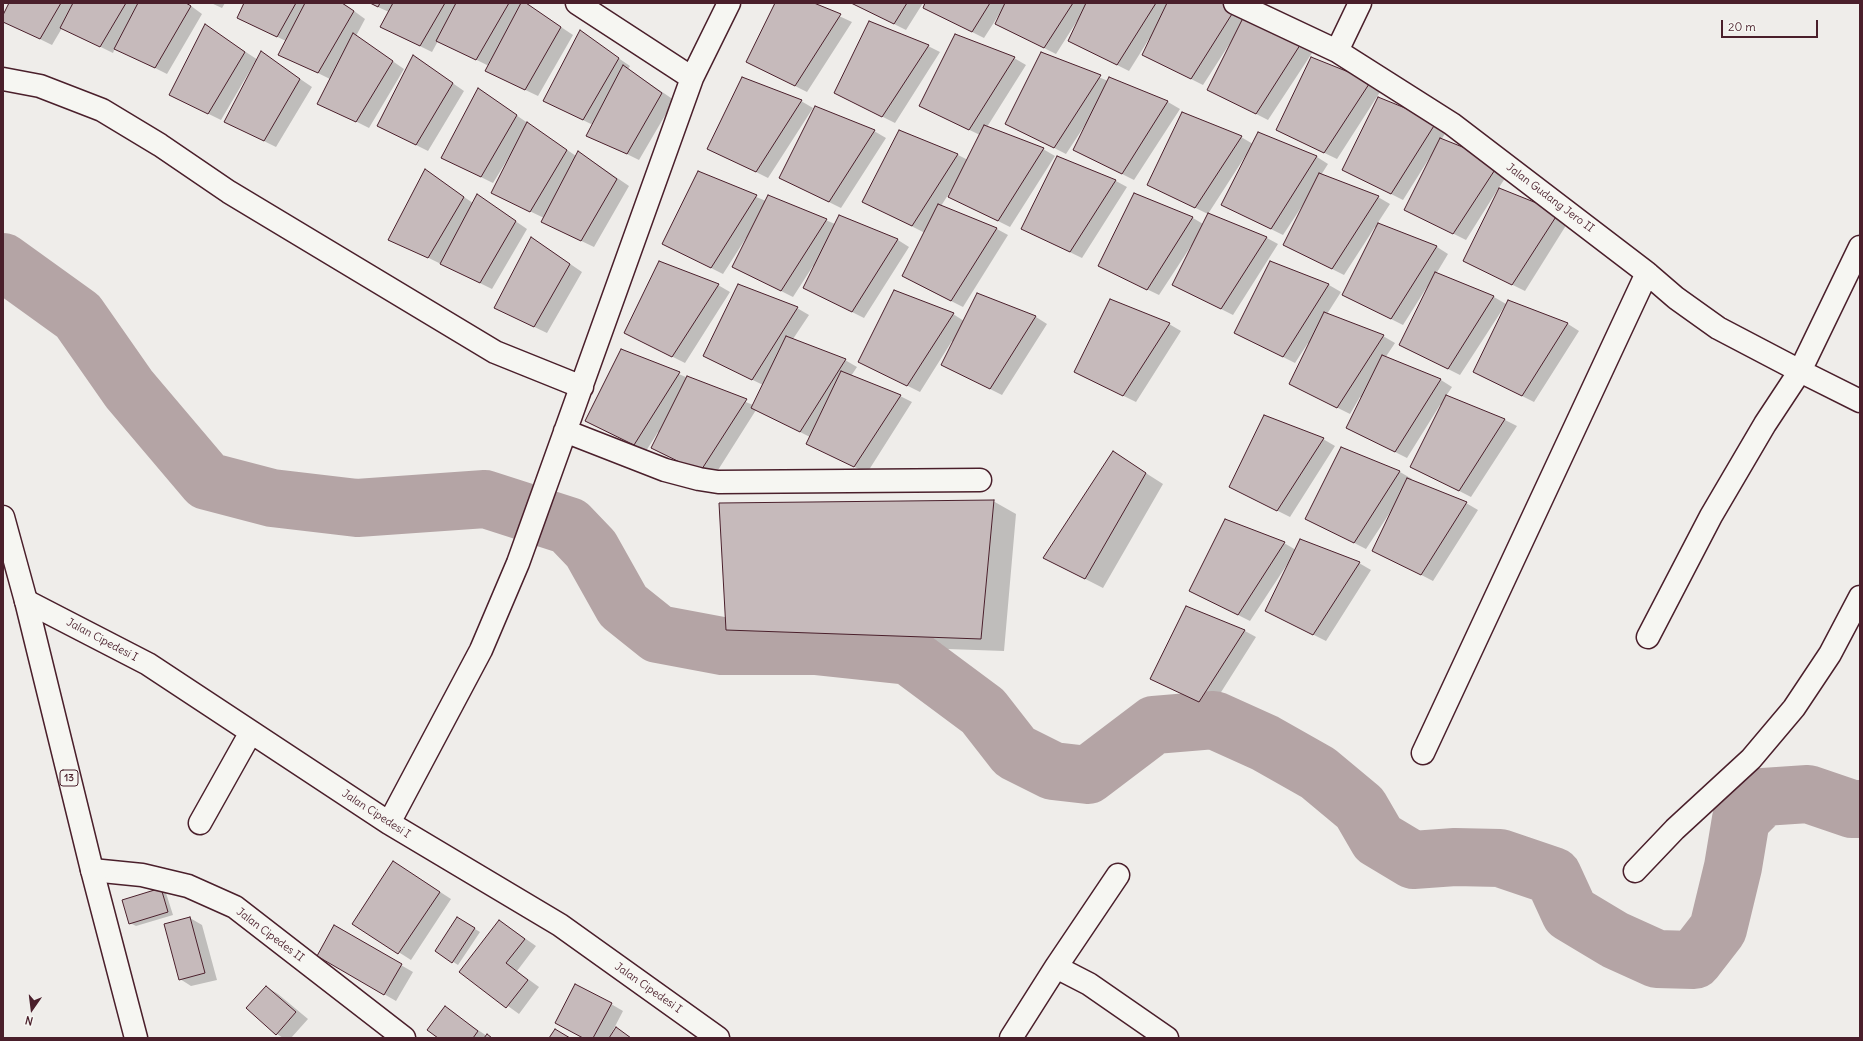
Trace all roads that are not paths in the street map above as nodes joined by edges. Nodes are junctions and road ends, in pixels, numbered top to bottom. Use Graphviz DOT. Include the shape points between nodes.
graph roads {
  1 [pos="577,3"];
  2 [pos="729,3"];
  3 [pos="1235,3"];
  4 [pos="1360,3"];
  5 [pos="1337,51"];
  6 [pos="692,78"];
  7 [pos="3,79"];
  8 [pos="1860,247"];
  9 [pos="1647,273"];
  10 [pos="1800,371"];
  11 [pos="582,387"];
  12 [pos="1860,400"];
  13 [pos="565,431"];
  14 [pos="980,480"];
  15 [pos="3,517"];
  16 [pos="1860,597"];
  17 [pos="26,600"];
  18 [pos="1648,637"];
  19 [pos="251,732"];
  20 [pos="1423,753"];
  21 [pos="200,823"];
  22 [pos="389,823"];
  23 [pos="92,870"];
  24 [pos="1635,871"];
  25 [pos="1118,875"];
  26 [pos="1056,966"];
  27 [pos="136,1038"];
  28 [pos="404,1038"];
  29 [pos="718,1038"];
  30 [pos="1011,1038"];
  31 [pos="1167,1038"];
  1 -- 6 [label="main road"];
  2 -- 6 [label="main road"];
  3 -- 5 [label="main road, Jalan Gudang Jero II"];
  4 -- 5 [label="main road"];
  5 -- 9 [label="main road, Jalan Gudang Jero II" via="1452,124"];
  6 -- 11 [label="main road"];
  7 -- 11 [label="main road" via="40,86 102,110 160,145 229,192 495,352"];
  8 -- 10 [label="main road"];
  9 -- 10 [label="main road, Jalan Gudang Jero II" via="1676,298 1718,328"];
  9 -- 20 [label="main road"];
  10 -- 12 [label="main road, Jalan Gudang Jero II"];
  10 -- 18 [label="main road" via="1765,424 1715,510"];
  11 -- 13 [label="main road"];
  13 -- 14 [label="main road" via="666,470 718,482"];
  13 -- 22 [label="main road" via="518,563 481,650"];
  15 -- 17 [label="main road, 13"];
  16 -- 24 [label="main road" via="1830,654 1794,708 1751,759 1675,829"];
  17 -- 19 [label="main road, Jalan Cipedesi I" via="148,664"];
  17 -- 23 [label="main road, 13"];
  19 -- 21 [label="main road"];
  19 -- 22 [label="main road, Jalan Cipedesi I"];
  22 -- 29 [label="main road, Jalan Cipedesi I" via="560,925"];
  23 -- 27 [label="main road, 13"];
  23 -- 28 [label="main road, Jalan Cipedes II" via="142,875 188,886 235,907"];
  25 -- 26 [label="main road"];
  26 -- 30 [label="main road"];
  26 -- 31 [label="main road" via="1089,984"];
}
